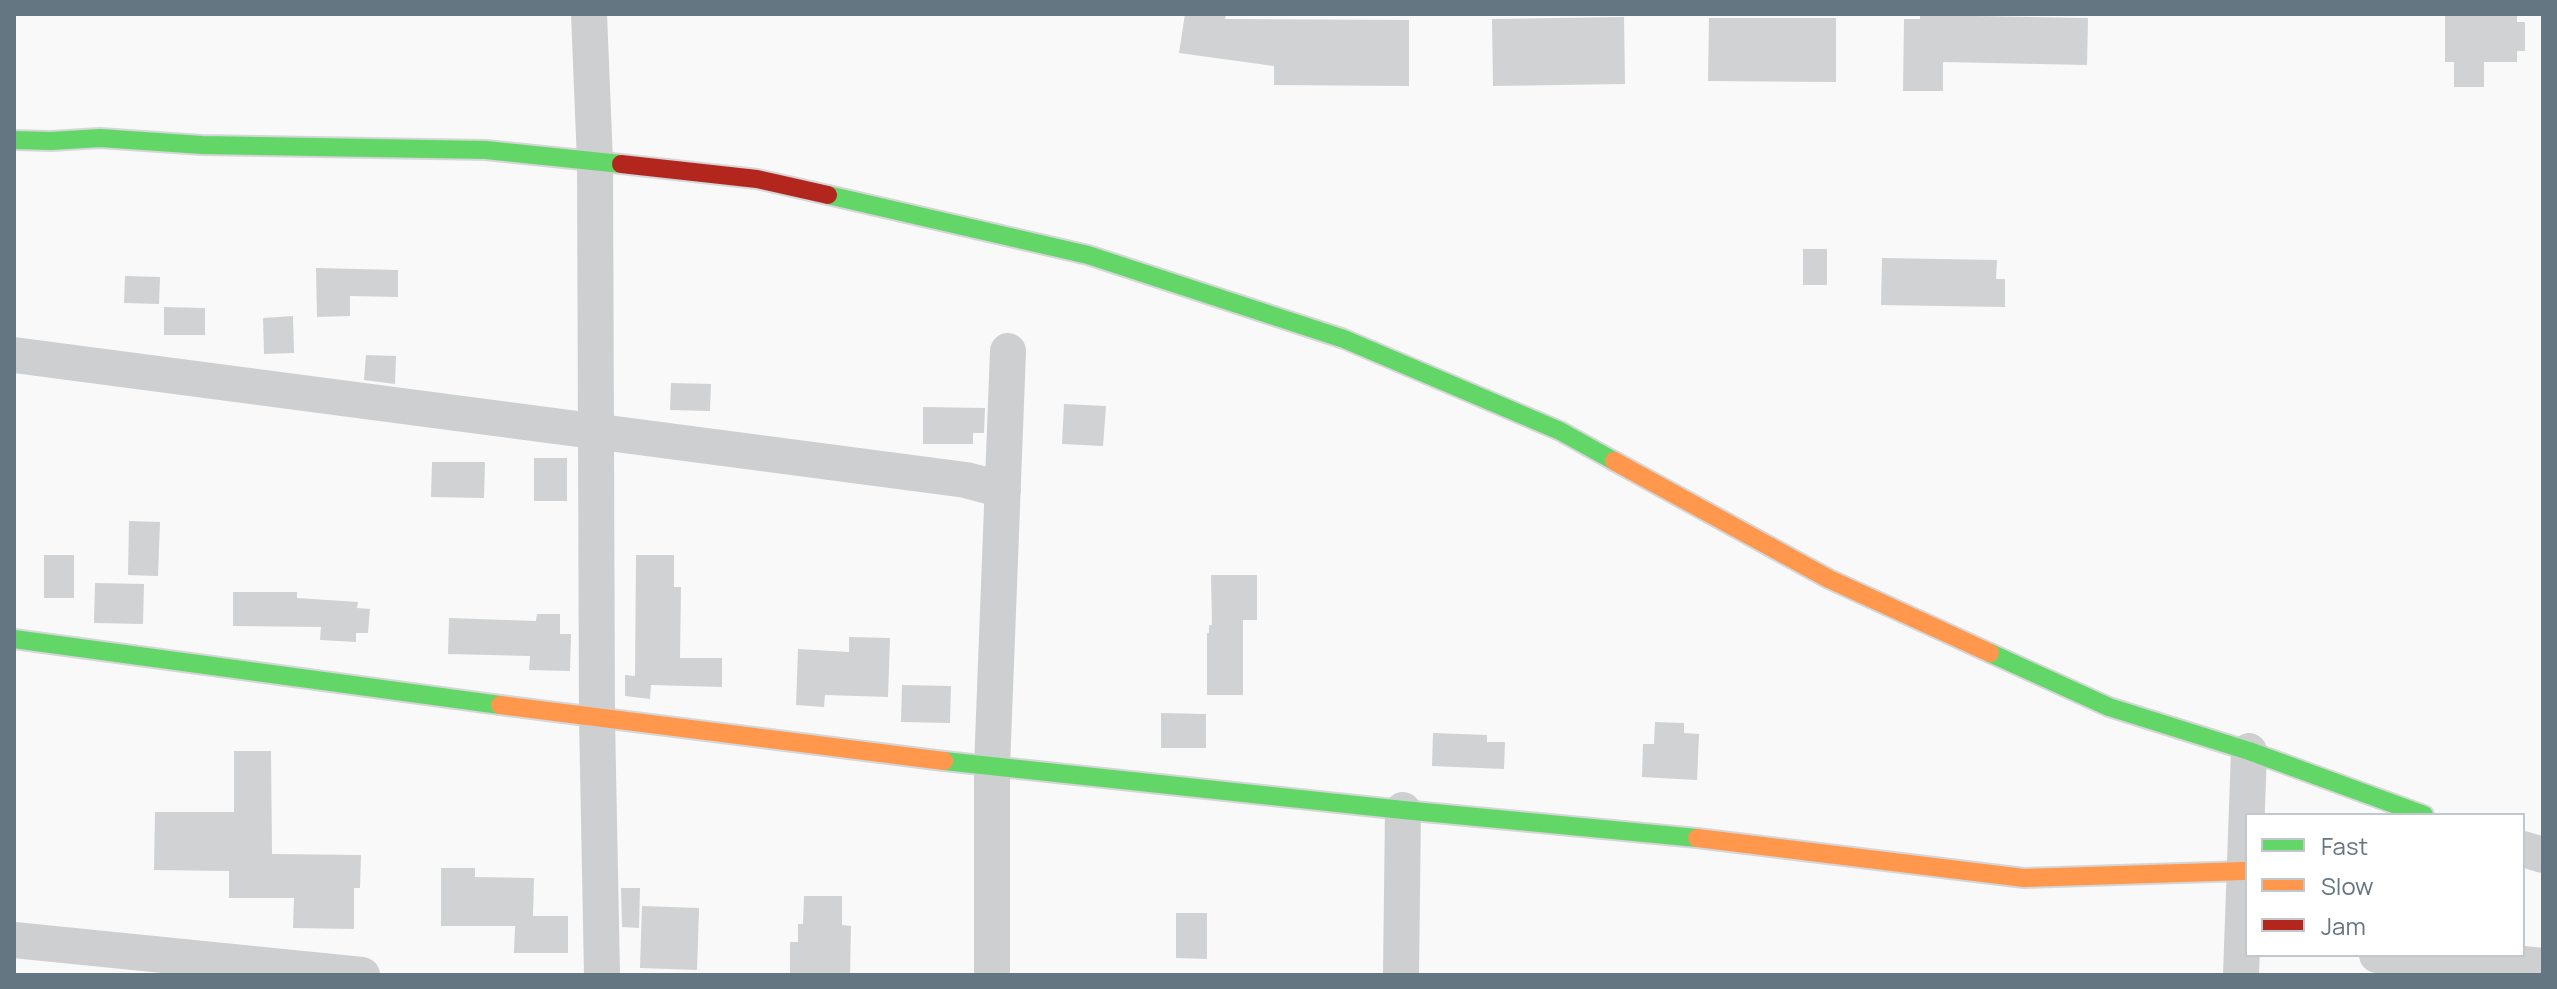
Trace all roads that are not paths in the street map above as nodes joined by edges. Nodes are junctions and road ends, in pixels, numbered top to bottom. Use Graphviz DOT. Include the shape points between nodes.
graph roads {
  1 [pos="589,14"];
  2 [pos="14,140"];
  3 [pos="595,162"];
  4 [pos="1008,351"];
  5 [pos="14,355"];
  6 [pos="597,433"];
  7 [pos="1003,490"];
  8 [pos="14,639"];
  9 [pos="597,718"];
  10 [pos="2249,751"];
  11 [pos="992,767"];
  12 [pos="1403,810"];
  13 [pos="2246,813"];
  14 [pos="2419,813"];
  15 [pos="2245,847"];
  16 [pos="2244,871"];
  17 [pos="14,940"];
  18 [pos="2243,957"];
  19 [pos="2403,957"];
  20 [pos="2492,964"];
  21 [pos="2543,966"];
  22 [pos="362,975"];
  23 [pos="602,975"];
  24 [pos="992,975"];
  25 [pos="1401,975"];
  1 -- 3 [label="street"];
  2 -- 3 [label="street" via="486,150"];
  3 -- 6 [label="street"];
  3 -- 10 [label="street" via="757,179 1073,251 1344,339 1560,431 1829,579 2109,707"];
  4 -- 7 [label="street"];
  5 -- 6 [label="street"];
  6 -- 7 [label="street" via="966,480"];
  6 -- 9 [label="street"];
  7 -- 11 [label="street"];
  8 -- 9 [label="street"];
  9 -- 11 [label="street"];
  9 -- 23 [label="street"];
  10 -- 13 [label="street"];
  10 -- 14 [label="street"];
  11 -- 12 [label="street"];
  11 -- 24 [label="street"];
  12 -- 16 [label="street" via="1666,834 2024,878"];
  12 -- 25 [label="street"];
  15 -- 16 [label="street"];
  16 -- 18 [label="street"];
  17 -- 22 [label="street"];
  19 -- 20 [label="street"];
  20 -- 21 [label="street"];
}
